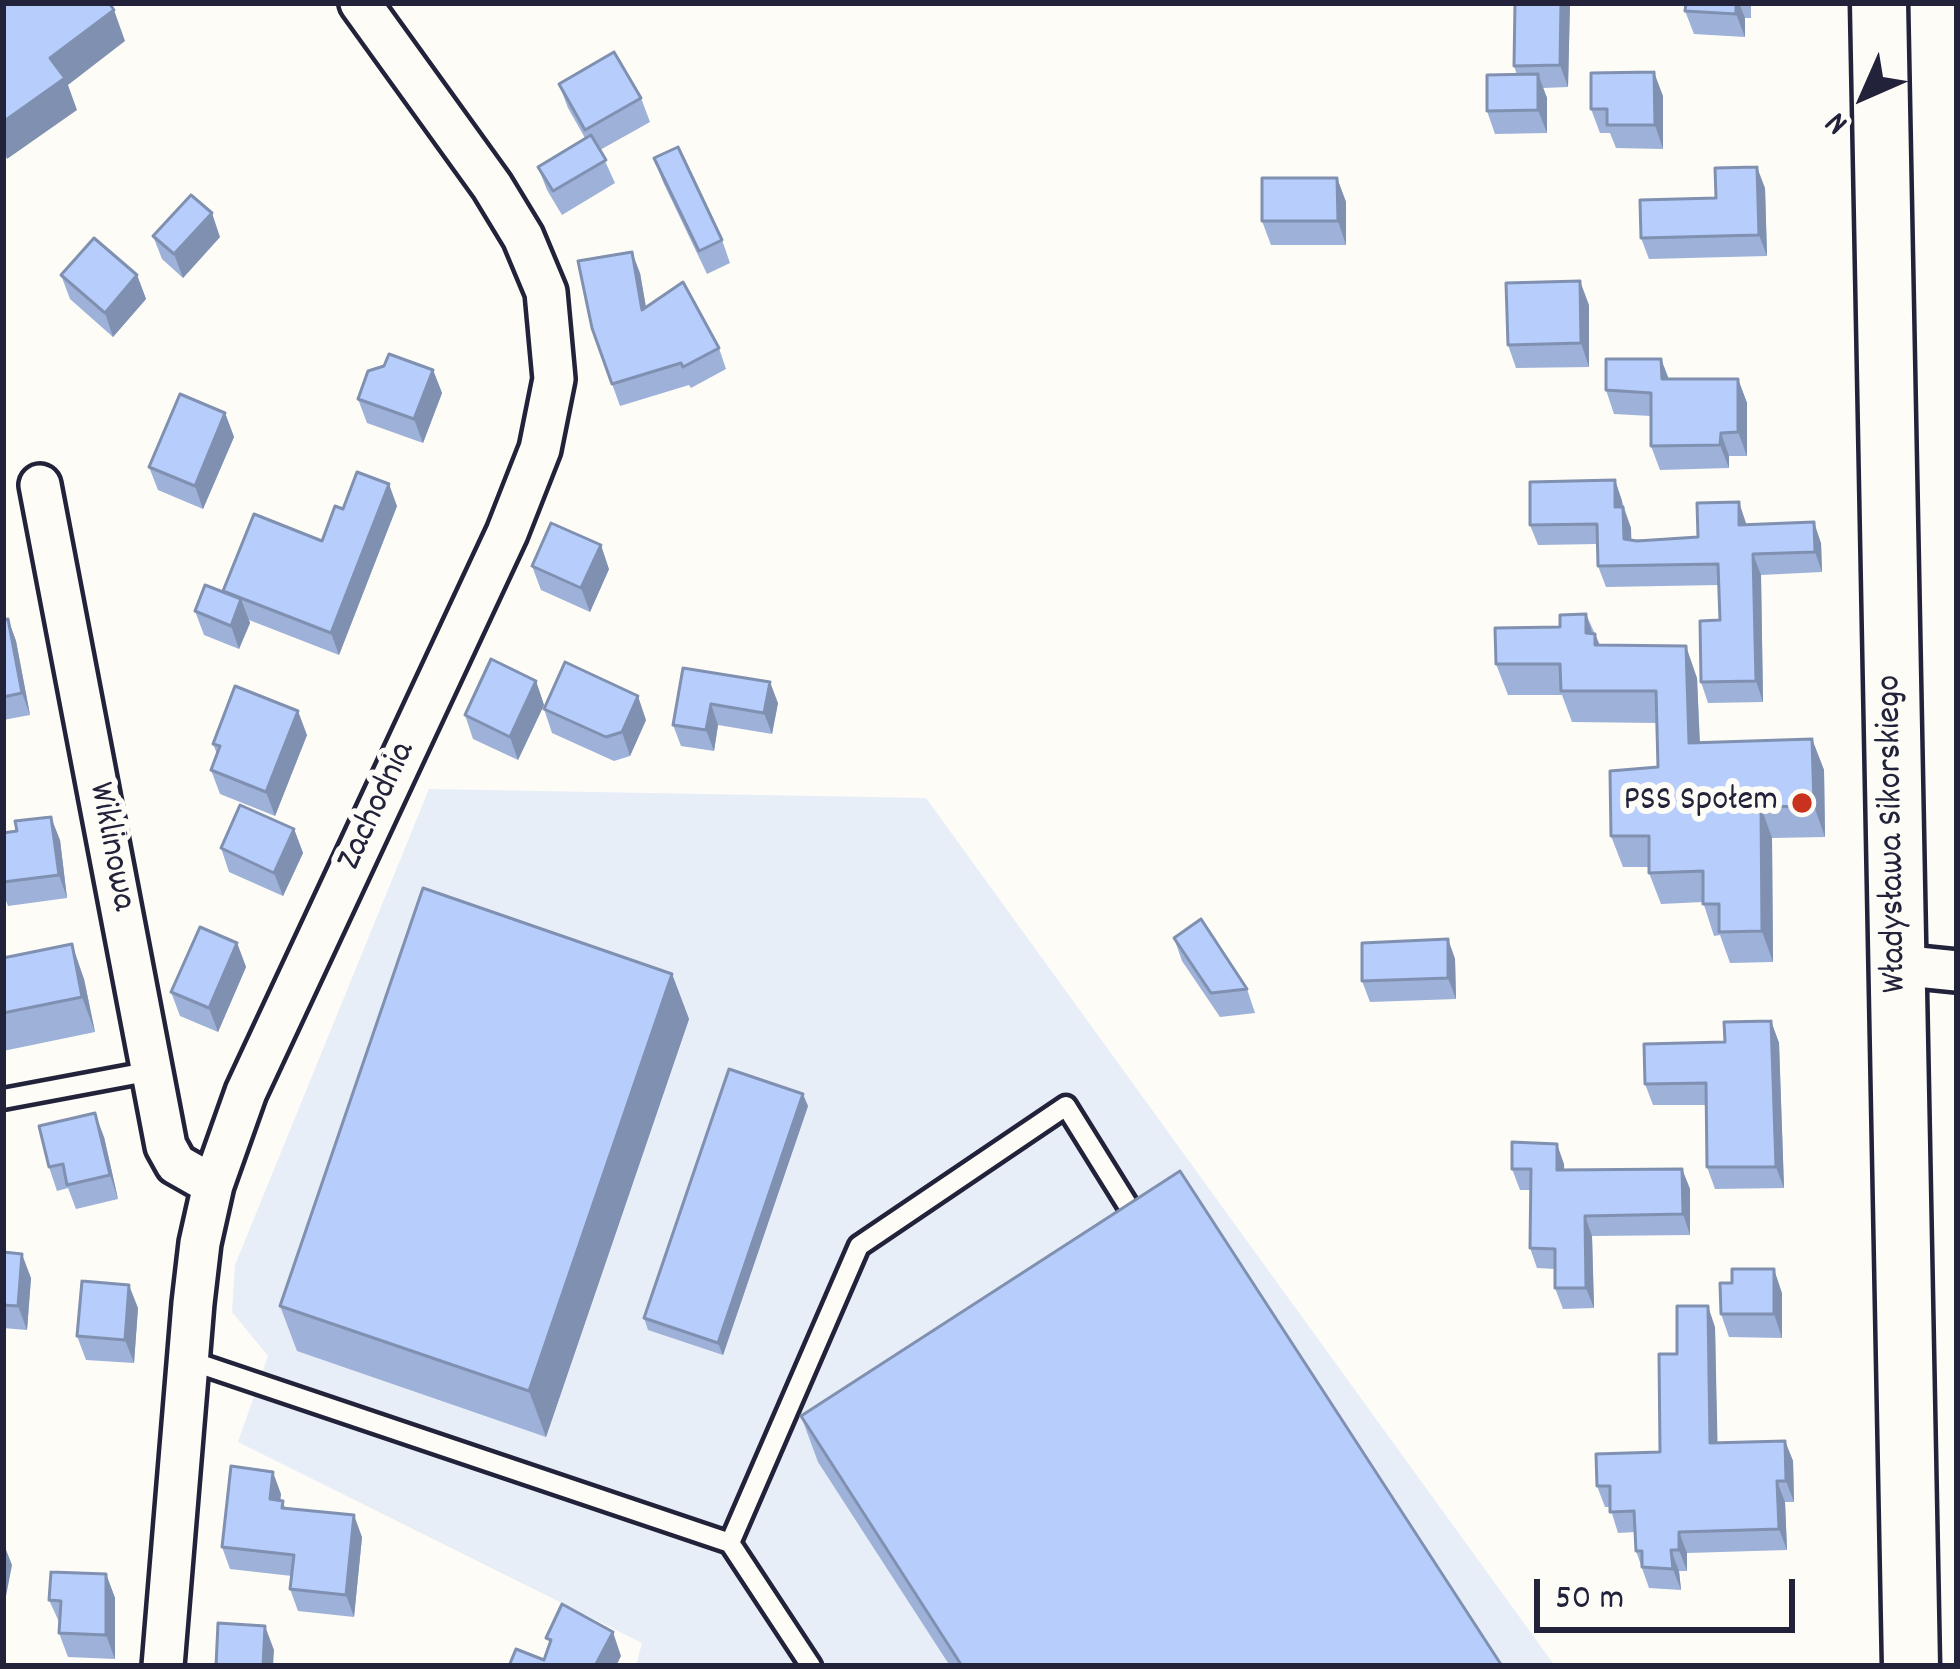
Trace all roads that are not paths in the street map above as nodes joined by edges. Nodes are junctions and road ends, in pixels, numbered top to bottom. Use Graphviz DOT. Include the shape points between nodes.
graph roads {
  1 [pos="360,3"];
  2 [pos="1879,3"];
  3 [pos="40,485"];
  4 [pos="1898,965"];
  5 [pos="1957,971"];
  6 [pos="152,1071"];
  7 [pos="3,1099"];
  8 [pos="213,1185"];
  9 [pos="1132,1212"];
  10 [pos="188,1360"];
  11 [pos="730,1543"];
  12 [pos="163,1666"];
  13 [pos="811,1666"];
  14 [pos="1911,1666"];
  1 -- 8 [label="street, Zachodnia" via="510,211 546,292 554,379 516,512 246,1093"];
  2 -- 4 [label="main road, Władysława Sikorskiego"];
  3 -- 6 [label="street, Wiklinowa"];
  4 -- 5 [label="street"];
  4 -- 14 [label="main road, Władysława Sikorskiego"];
  6 -- 7 [label="lane"];
  6 -- 8 [label="street, Wiklinowa" via="170,1155"];
  8 -- 10 [label="street, Zachodnia"];
  9 -- 11 [label="lane" via="1066,1106 859,1246"];
  10 -- 11 [label="lane"];
  10 -- 12 [label="street, Zachodnia"];
  11 -- 13 [label="lane"];
}
